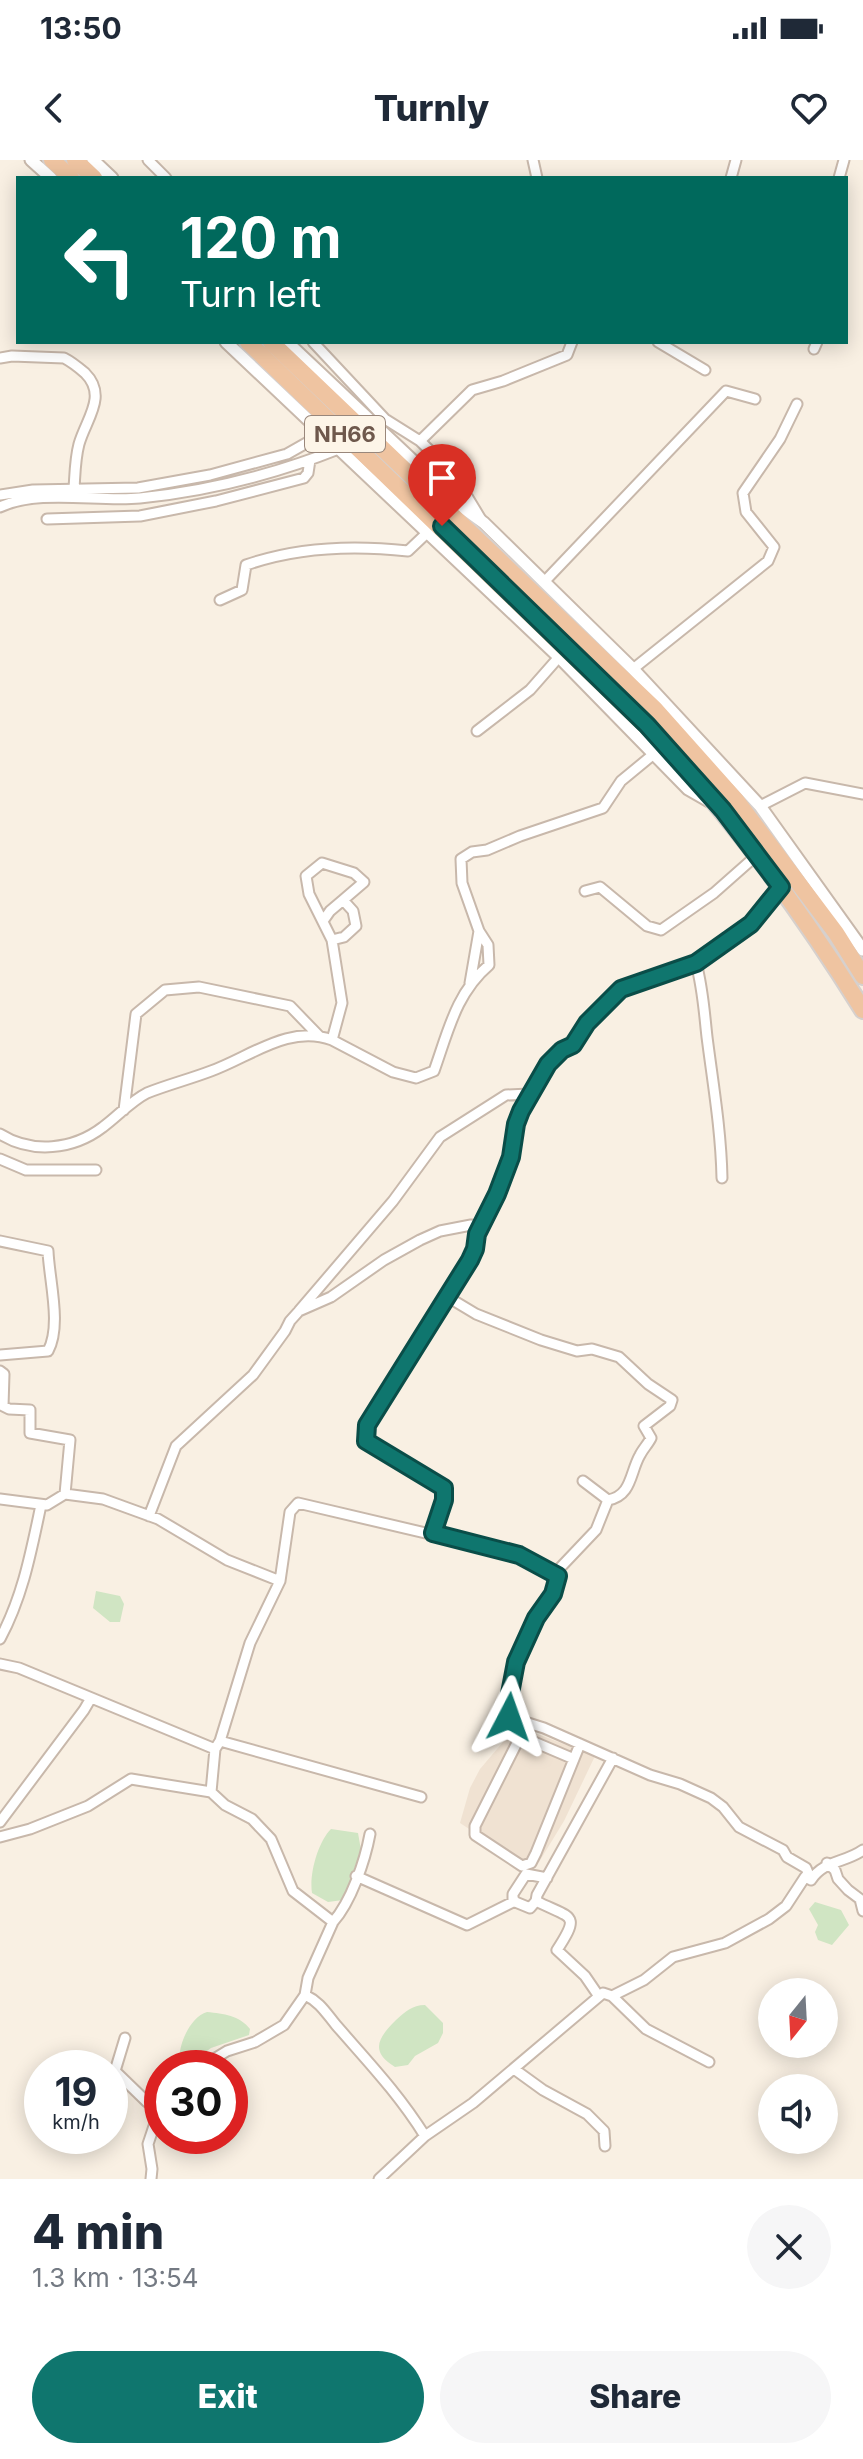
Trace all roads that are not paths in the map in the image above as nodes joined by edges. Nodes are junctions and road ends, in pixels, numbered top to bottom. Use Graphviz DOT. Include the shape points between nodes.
graph roads {
  1 [pos="31,160"];
  2 [pos="52,160"];
  3 [pos="75,160"];
  4 [pos="93,160"];
  5 [pos="148,160"];
  6 [pos="49,176"];
  7 [pos="69,176"];
  8 [pos="92,176"];
  9 [pos="110,176"];
  10 [pos="164,176"];
  11 [pos="228,344"];
  12 [pos="250,344"];
  13 [pos="273,344"];
  14 [pos="289,344"];
  15 [pos="315,344"];
  16 [pos="571,344"];
  17 [pos="661,344"];
  18 [pos="0,358"];
  19 [pos="705,370"];
  20 [pos="755,399"];
  21 [pos="797,404"];
  22 [pos="324,433"];
  23 [pos="420,441"];
  24 [pos="341,448"];
  25 [pos="310,460"];
  26 [pos="74,489"];
  27 [pos="0,495"];
  28 [pos="0,507"];
  29 [pos="47,519"];
  30 [pos="484,523"];
  31 [pos="442,525"];
  32 [pos="545,581"];
  33 [pos="220,600"];
  34 [pos="559,657"];
  35 [pos="633,669"];
  36 [pos="477,731"];
  37 [pos="655,753"];
  38 [pos="863,794"];
  39 [pos="760,806"];
  40 [pos="723,810"];
  41 [pos="757,855"];
  42 [pos="781,887"];
  43 [pos="585,891"];
  44 [pos="343,900"];
  45 [pos="323,921"];
  46 [pos="479,931"];
  47 [pos="332,940"];
  48 [pos="863,950"];
  49 [pos="696,963"];
  50 [pos="863,976"];
  51 [pos="470,986"];
  52 [pos="863,1010"];
  53 [pos="319,1036"];
  54 [pos="332,1040"];
  55 [pos="529,1094"];
  56 [pos="124,1110"];
  57 [pos="0,1134"];
  58 [pos="0,1159"];
  59 [pos="96,1170"];
  60 [pos="722,1178"];
  61 [pos="481,1226"];
  62 [pos="0,1241"];
  63 [pos="453,1287"];
  64 [pos="299,1311"];
  65 [pos="0,1355"];
  66 [pos="0,1371"];
  67 [pos="583,1481"];
  68 [pos="65,1494"];
  69 [pos="0,1499"];
  70 [pos="608,1500"];
  71 [pos="41,1505"];
  72 [pos="149,1516"];
  73 [pos="433,1533"];
  74 [pos="558,1576"];
  75 [pos="280,1581"];
  76 [pos="0,1639"];
  77 [pos="0,1664"];
  78 [pos="91,1698"];
  79 [pos="527,1723"];
  80 [pos="520,1736"];
  81 [pos="580,1744"];
  82 [pos="218,1745"];
  83 [pos="613,1758"];
  84 [pos="574,1759"];
  85 [pos="211,1792"];
  86 [pos="421,1797"];
  87 [pos="0,1822"];
  88 [pos="370,1834"];
  89 [pos="0,1837"];
  90 [pos="863,1850"];
  91 [pos="827,1863"];
  92 [pos="356,1876"];
  93 [pos="547,1878"];
  94 [pos="811,1880"];
  95 [pos="515,1901"];
  96 [pos="536,1901"];
  97 [pos="863,1911"];
  98 [pos="333,1922"];
  99 [pos="305,1995"];
  100 [pos="598,1995"];
  101 [pos="612,1996"];
  102 [pos="125,2038"];
  103 [pos="230,2050"];
  104 [pos="709,2062"];
  105 [pos="514,2069"];
  106 [pos="144,2099"];
  107 [pos="425,2136"];
  108 [pos="605,2146"];
  109 [pos="150,2154"];
  110 [pos="151,2179"];
  111 [pos="379,2179"];
  1 -- 6 [label="street"];
  2 -- 7 [label="highway"];
  3 -- 8 [label="highway"];
  4 -- 9 [label="street"];
  5 -- 10 [label="street"];
  11 -- 22 [label="street"];
  12 -- 31 [label="highway, NH66"];
  13 -- 31 [label="highway, NH66"];
  14 -- 30 [label="street"];
  15 -- 23 [label="street" via="385,419"];
  16 -- 23 [label="street" via="567,355 472,390"];
  17 -- 19 [label="street"];
  18 -- 26 [label="street" via="64,358 91,380 96,404 80,441"];
  20 -- 32 [label="street" via="726,391"];
  21 -- 35 [label="street" via="743,493 746,512 774,547 768,561"];
  22 -- 24 [label="street"];
  22 -- 26 [label="street" via="287,454 210,475 138,488"];
  23 -- 30 [label="street" via="453,473"];
  24 -- 25 [label="street"];
  24 -- 31 [label="street"];
  25 -- 28 [label="street" via="259,477 138,498 37,499"];
  25 -- 29 [label="street" via="304,478 216,501 140,516"];
  26 -- 27 [label="street"];
  30 -- 32 [label="street"];
  31 -- 33 [label="street" via="408,551 368,546 266,558 246,565 242,590"];
  31 -- 34 [label="street"];
  31 -- 40 [label="highway, NH66" via="647,725"];
  31 -- 50 [label="highway, NH66" via="655,709 736,800"];
  32 -- 35 [label="street"];
  34 -- 36 [label="street" via="530,690"];
  34 -- 37 [label="street"];
  35 -- 39 [label="street"];
  37 -- 40 [label="street" via="688,789"];
  37 -- 46 [label="street" via="621,781 603,808 461,859 462,883"];
  38 -- 39 [label="street" via="805,783"];
  39 -- 48 [label="street"];
  40 -- 41 [label="highway, NH66"];
  41 -- 42 [label="highway, NH66"];
  41 -- 43 [label="street" via="661,930 647,926 600,887"];
  42 -- 49 [label="street" via="751,924"];
  42 -- 52 [label="highway, NH66"];
  44 -- 45 [label="street"];
  44 -- 45 [label="street" via="364,882 354,873 322,863 306,876"];
  44 -- 47 [label="street" via="353,911 356,926"];
  45 -- 47 [label="street"];
  46 -- 51 [label="street"];
  46 -- 51 [label="street" via="488,945 489,965"];
  47 -- 54 [label="street" via="342,1003"];
  49 -- 55 [label="street" via="621,989 573,1045 548,1064"];
  49 -- 60 [label="street" via="721,1133"];
  51 -- 54 [label="street" via="450,1020 434,1071 416,1078 393,1072"];
  53 -- 54 [label="street"];
  53 -- 56 [label="street" via="290,1037 146,1094"];
  53 -- 56 [label="street" via="290,1006 199,987 165,990 136,1014"];
  55 -- 61 [label="street" via="516,1124 511,1157"];
  55 -- 64 [label="street" via="506,1095 440,1137"];
  56 -- 57 [label="street" via="100,1130 48,1150"];
  58 -- 59 [label="street" via="26,1170"];
  61 -- 63 [label="street" via="475,1249"];
  61 -- 64 [label="street" via="440,1231 420,1240 331,1297"];
  62 -- 65 [label="street" via="48,1251 55,1340 48,1351"];
  63 -- 70 [label="street" via="451,1299 462,1308 577,1351 592,1349 619,1357 672,1400 644,1426 651,1438 624,1492"];
  63 -- 73 [label="street" via="367,1425 366,1441 444,1488"];
  64 -- 72 [label="street" via="253,1375 176,1446"];
  66 -- 68 [label="street" via="3,1406 30,1410 30,1433 70,1440"];
  67 -- 70 [label="street"];
  68 -- 71 [label="street"];
  68 -- 72 [label="street" via="103,1499"];
  69 -- 71 [label="street"];
  70 -- 74 [label="street" via="596,1530"];
  71 -- 76 [label="street" via="27,1574"];
  72 -- 75 [label="street" via="227,1560"];
  73 -- 74 [label="street" via="519,1555"];
  73 -- 75 [label="street" via="298,1503 290,1512"];
  74 -- 79 [label="street" via="511,1683 509,1717"];
  75 -- 82 [label="street" via="250,1643"];
  77 -- 78 [label="street"];
  78 -- 82 [label="street"];
  78 -- 87 [label="street"];
  79 -- 80 [label="street"];
  79 -- 81 [label="street"];
  80 -- 84 [label="street"];
  80 -- 84 [label="street" via="475,1835 522,1866 536,1853"];
  81 -- 83 [label="street"];
  81 -- 84 [label="street"];
  82 -- 85 [label="street"];
  82 -- 86 [label="street"];
  83 -- 93 [label="street"];
  83 -- 94 [label="street" via="711,1798 739,1827 806,1868"];
  85 -- 89 [label="street" via="131,1779 88,1806"];
  85 -- 98 [label="street" via="252,1819 271,1839 293,1891"];
  88 -- 92 [label="street"];
  90 -- 91 [label="street"];
  91 -- 94 [label="street"];
  91 -- 97 [label="street" via="860,1899"];
  92 -- 95 [label="street" via="467,1925"];
  92 -- 98 [label="street"];
  93 -- 95 [label="street" via="526,1874 513,1894"];
  93 -- 96 [label="street"];
  94 -- 101 [label="street" via="805,1877 786,1906 745,1934 673,1957"];
  95 -- 96 [label="street" via="530,1908"];
  96 -- 100 [label="street" via="571,1921 557,1950"];
  98 -- 99 [label="street"];
  99 -- 103 [label="street" via="284,2025"];
  99 -- 107 [label="street" via="368,2058"];
  100 -- 101 [label="street"];
  100 -- 105 [label="street"];
  101 -- 104 [label="street" via="646,2029"];
  102 -- 106 [label="street" via="115,2071"];
  105 -- 107 [label="street"];
  105 -- 108 [label="street" via="587,2114 604,2131"];
  107 -- 111 [label="street"];
  109 -- 110 [label="street"];
}
